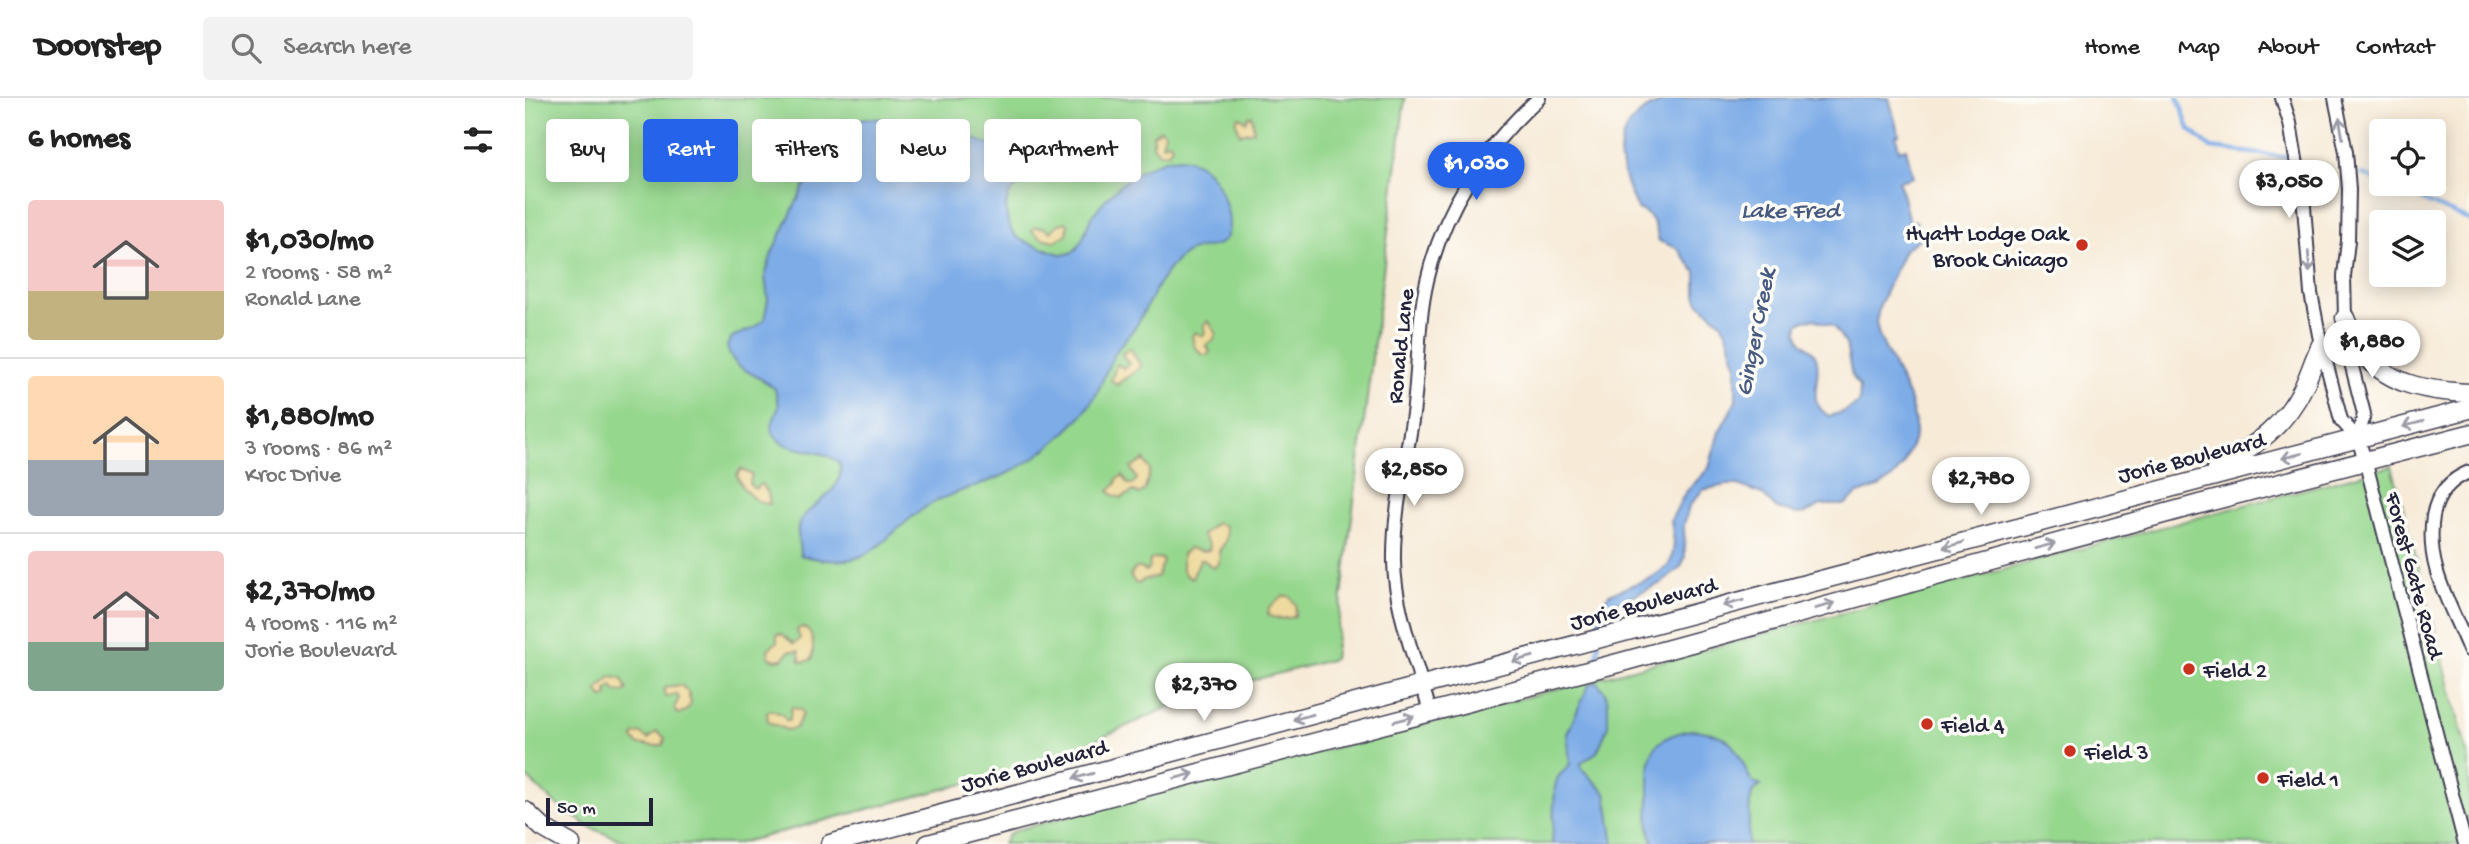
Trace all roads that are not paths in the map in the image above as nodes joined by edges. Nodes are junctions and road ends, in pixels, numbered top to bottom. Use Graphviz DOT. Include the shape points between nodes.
graph roads {
  1 [pos="1539,98"];
  2 [pos="2282,98"];
  3 [pos="2335,98"];
  4 [pos="2345,318"];
  5 [pos="2321,345"];
  6 [pos="2469,393"];
  7 [pos="2469,409"];
  8 [pos="2469,434"];
  9 [pos="2358,439"];
  10 [pos="2365,460"];
  11 [pos="2469,472"];
  12 [pos="2201,478"];
  13 [pos="2469,650"];
  14 [pos="1423,685"];
  15 [pos="1430,712"];
  16 [pos="525,811"];
  17 [pos="571,844"];
  18 [pos="830,844"];
  19 [pos="928,844"];
  20 [pos="2465,844"];
  1 -- 14 [label="street, Ronald Lane" via="1483,158 1441,235 1427,281 1394,563"];
  2 -- 5 [label="street, one-way" via="2304,207 2311,293"];
  4 -- 3 [label="street, one-way" via="2349,189"];
  4 -- 6 [label="main road" via="2358,347 2376,367 2402,383"];
  4 -- 9 [label="street" via="2364,414"];
  5 -- 9 [label="street" via="2341,419"];
  5 -- 12 [label="main road" via="2292,408 2277,426 2266,438"];
  7 -- 9 [label="main road, Jorie Boulevard, one-way"];
  8 -- 10 [label="main road, Jorie Boulevard"];
  9 -- 10 [label="street, Forest Gate Road"];
  9 -- 12 [label="main road, Jorie Boulevard, one-way"];
  15 -- 10 [label="main road, Jorie Boulevard, one-way"];
  10 -- 20 [label="street, Forest Gate Road"];
  11 -- 13 [label="street" via="2440,495 2431,533 2436,574"];
  12 -- 14 [label="main road, Jorie Boulevard, one-way"];
  14 -- 15 [label="street, Ronald Lane"];
  14 -- 18 [label="main road, Jorie Boulevard, one-way"];
  19 -- 15 [label="main road, Jorie Boulevard, one-way"];
  16 -- 17 [label="main road"];
}
